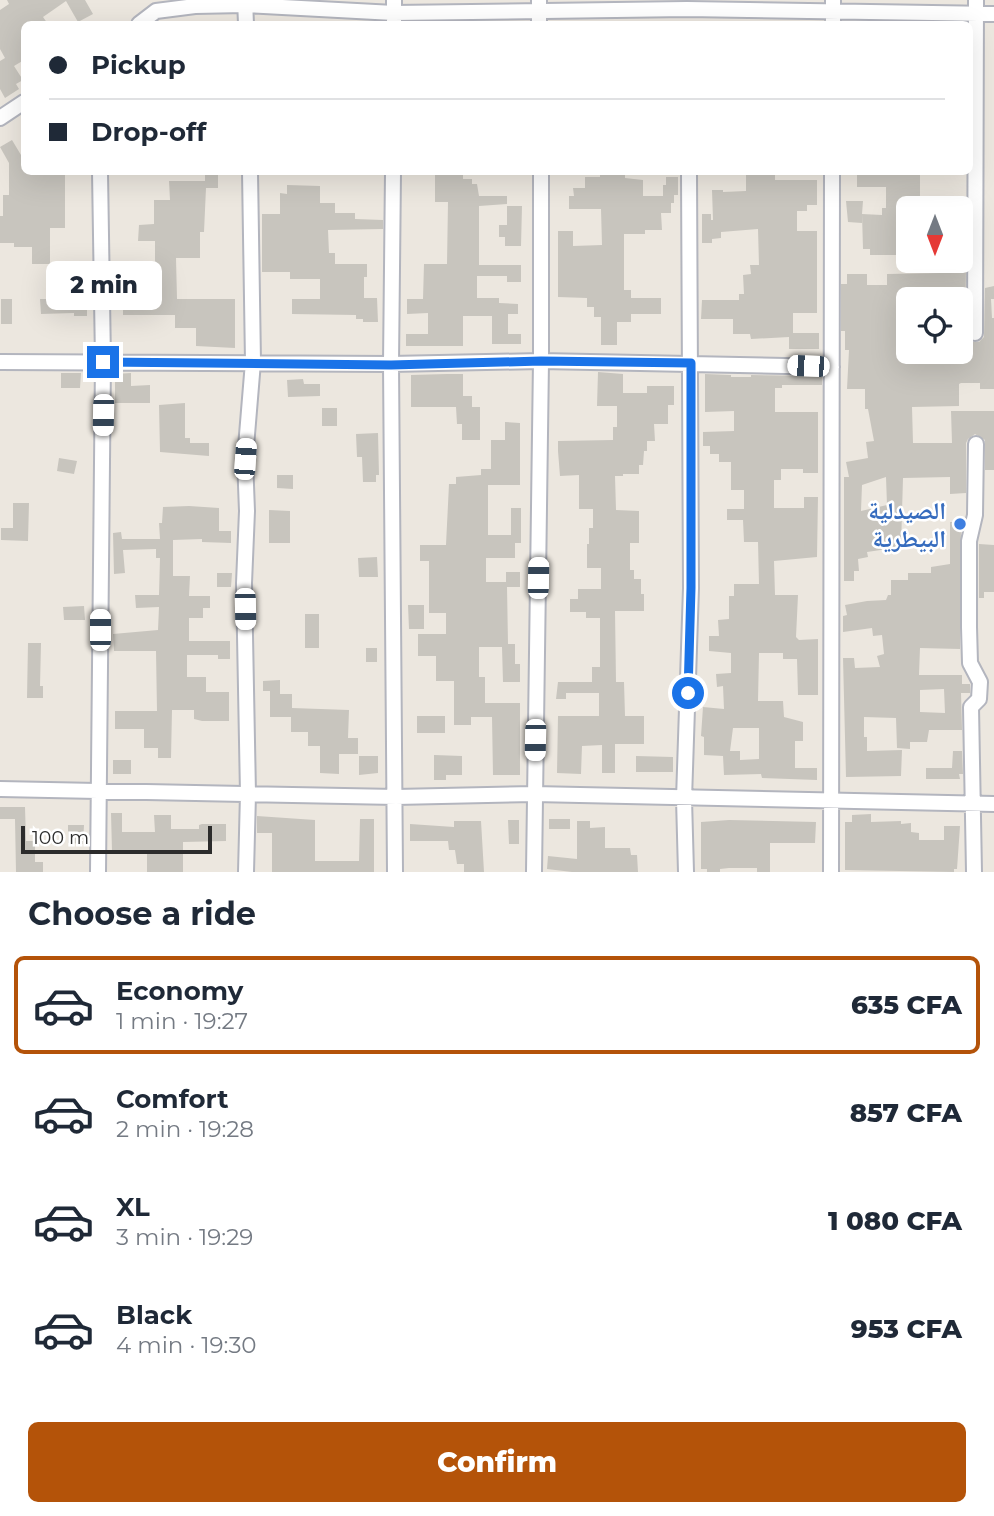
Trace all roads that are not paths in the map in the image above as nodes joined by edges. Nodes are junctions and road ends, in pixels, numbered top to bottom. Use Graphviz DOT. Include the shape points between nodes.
graph roads {
  1 [pos="170,0"];
  2 [pos="245,2"];
  3 [pos="976,7"];
  4 [pos="156,11"];
  5 [pos="687,11"];
  6 [pos="539,12"];
  7 [pos="833,12"];
  8 [pos="394,13"];
  9 [pos="994,14"];
  10 [pos="143,21"];
  11 [pos="246,21"];
  12 [pos="21,104"];
  13 [pos="0,118"];
  14 [pos="100,175"];
  15 [pos="250,175"];
  16 [pos="393,175"];
  17 [pos="541,175"];
  18 [pos="689,175"];
  19 [pos="832,175"];
  20 [pos="975,333"];
  21 [pos="541,361"];
  22 [pos="0,362"];
  23 [pos="103,362"];
  24 [pos="253,362"];
  25 [pos="691,363"];
  26 [pos="391,365"];
  27 [pos="832,367"];
  28 [pos="976,444"];
  29 [pos="0,789"];
  30 [pos="99,791"];
  31 [pos="248,794"];
  32 [pos="534,794"];
  33 [pos="396,797"];
  34 [pos="684,799"];
  35 [pos="830,801"];
  36 [pos="974,803"];
  37 [pos="994,804"];
  38 [pos="98,872"];
  39 [pos="246,872"];
  40 [pos="395,872"];
  41 [pos="534,872"];
  42 [pos="686,872"];
  43 [pos="831,872"];
  44 [pos="974,872"];
  1 -- 4 [label="street"];
  2 -- 4 [label="street"];
  2 -- 8 [label="street"];
  2 -- 11 [label="street"];
  3 -- 7 [label="street"];
  3 -- 9 [label="street"];
  3 -- 20 [label="street"];
  4 -- 10 [label="street"];
  5 -- 6 [label="street"];
  5 -- 7 [label="street"];
  6 -- 8 [label="street"];
  12 -- 13 [label="street"];
  14 -- 23 [label="street"];
  15 -- 24 [label="street"];
  16 -- 26 [label="street"];
  17 -- 21 [label="street"];
  18 -- 25 [label="street"];
  19 -- 27 [label="street"];
  21 -- 25 [label="street"];
  21 -- 26 [label="street"];
  21 -- 32 [label="street"];
  22 -- 23 [label="street"];
  23 -- 24 [label="street"];
  23 -- 30 [label="street"];
  24 -- 26 [label="street"];
  24 -- 31 [label="street" via="245,459"];
  25 -- 27 [label="street"];
  25 -- 34 [label="street" via="691,588"];
  26 -- 33 [label="street"];
  27 -- 35 [label="street"];
  28 -- 36 [label="street" via="975,515 968,541 970,663 980,682 979,699 971,707"];
  29 -- 30 [label="street"];
  30 -- 31 [label="street"];
  30 -- 38 [label="street"];
  31 -- 33 [label="street"];
  31 -- 39 [label="street"];
  32 -- 33 [label="street"];
  32 -- 34 [label="street"];
  32 -- 41 [label="street"];
  33 -- 40 [label="street"];
  34 -- 35 [label="street"];
  34 -- 42 [label="street"];
  35 -- 36 [label="street"];
  35 -- 43 [label="street"];
  36 -- 37 [label="street"];
  36 -- 44 [label="street"];
}
